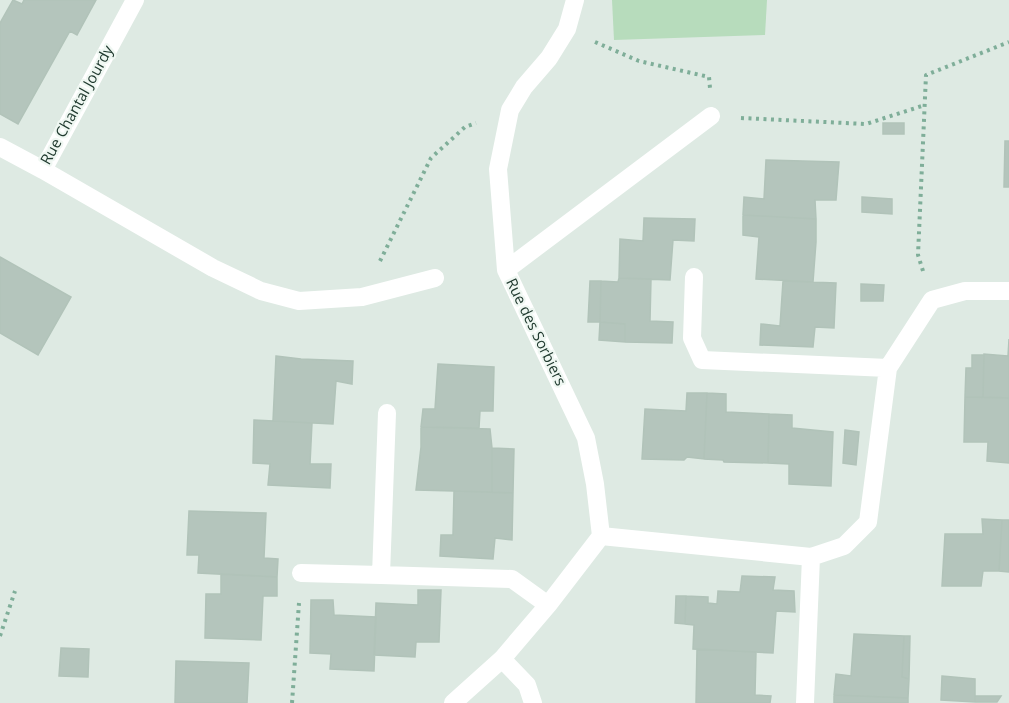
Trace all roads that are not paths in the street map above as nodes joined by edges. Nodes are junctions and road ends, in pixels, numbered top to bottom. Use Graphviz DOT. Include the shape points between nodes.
graph roads {
  1 [pos="135,0"];
  2 [pos="575,0"];
  3 [pos="711,117"];
  4 [pos="0,147"];
  5 [pos="43,170"];
  6 [pos="506,270"];
  7 [pos="694,277"];
  8 [pos="435,278"];
  9 [pos="1009,291"];
  10 [pos="888,368"];
  11 [pos="387,413"];
  12 [pos="602,536"];
  13 [pos="811,557"];
  14 [pos="301,573"];
  15 [pos="381,575"];
  16 [pos="548,605"];
  17 [pos="502,658"];
  18 [pos="453,703"];
  19 [pos="533,703"];
  20 [pos="805,703"];
  1 -- 5 [label="street, Rue Chantal Jourdy"];
  2 -- 6 [label="street, Rue des Sorbiers" via="567,29 510,110 498,169"];
  3 -- 6 [label="street"];
  4 -- 5 [label="street, Rue Chantal Jourdy"];
  5 -- 8 [label="street" via="213,268 261,291 298,302 362,297"];
  6 -- 12 [label="street, Rue des Sorbiers" via="586,438"];
  7 -- 10 [label="street" via="692,338 702,360"];
  9 -- 10 [label="street" via="965,291 932,300"];
  10 -- 13 [label="street" via="868,522 844,546"];
  11 -- 15 [label="street"];
  12 -- 13 [label="street"];
  12 -- 16 [label="street"];
  13 -- 20 [label="street"];
  14 -- 15 [label="street"];
  15 -- 16 [label="street" via="512,579"];
  16 -- 17 [label="street"];
  17 -- 18 [label="street"];
  17 -- 19 [label="street" via="527,685"];
}
